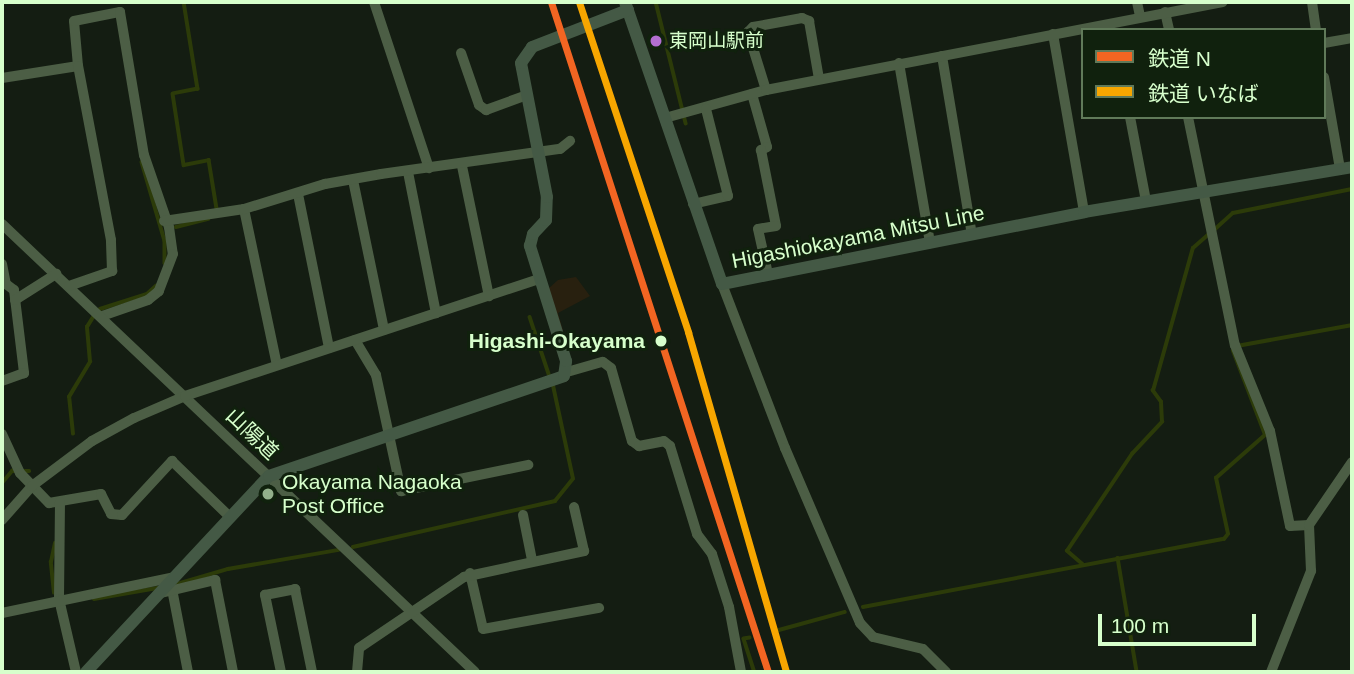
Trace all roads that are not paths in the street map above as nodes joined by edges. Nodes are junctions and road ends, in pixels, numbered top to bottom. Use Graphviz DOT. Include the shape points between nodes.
graph roads {
  1 [pos="374,2"];
  2 [pos="1137,2"];
  3 [pos="1223,2"];
  4 [pos="1312,2"];
  5 [pos="627,6"];
  6 [pos="1165,12"];
  7 [pos="1140,16"];
  8 [pos="1113,26"];
  9 [pos="1169,28"];
  10 [pos="1317,28"];
  11 [pos="1081,30"];
  12 [pos="1053,34"];
  13 [pos="1352,38"];
  14 [pos="1326,43"];
  15 [pos="461,53"];
  16 [pos="942,55"];
  17 [pos="899,64"];
  18 [pos="79,66"];
  19 [pos="2,78"];
  20 [pos="819,79"];
  21 [pos="1326,85"];
  22 [pos="766,90"];
  23 [pos="751,94"];
  24 [pos="527,95"];
  25 [pos="706,109"];
  26 [pos="665,118"];
  27 [pos="1130,119"];
  28 [pos="1188,119"];
  29 [pos="570,141"];
  30 [pos="539,153"];
  31 [pos="462,166"];
  32 [pos="1346,168"];
  33 [pos="429,169"];
  34 [pos="408,172"];
  35 [pos="354,180"];
  36 [pos="1205,191"];
  37 [pos="298,194"];
  38 [pos="1146,201"];
  39 [pos="693,204"];
  40 [pos="244,209"];
  41 [pos="1084,212"];
  42 [pos="164,220"];
  43 [pos="2,224"];
  44 [pos="972,235"];
  45 [pos="930,243"];
  46 [pos="2,264"];
  47 [pos="56,274"];
  48 [pos="768,274"];
  49 [pos="538,279"];
  50 [pos="4,284"];
  51 [pos="722,284"];
  52 [pos="69,286"];
  53 [pos="489,296"];
  54 [pos="15,300"];
  55 [pos="436,313"];
  56 [pos="102,316"];
  57 [pos="384,330"];
  58 [pos="355,340"];
  59 [pos="329,348"];
  60 [pos="276,365"];
  61 [pos="567,372"];
  62 [pos="2,381"];
  63 [pos="185,396"];
  64 [pos="2,434"];
  65 [pos="390,435"];
  66 [pos="1352,462"];
  67 [pos="528,465"];
  68 [pos="269,476"];
  69 [pos="32,486"];
  70 [pos="60,502"];
  71 [pos="574,507"];
  72 [pos="523,515"];
  73 [pos="229,516"];
  74 [pos="2,520"];
  75 [pos="1309,525"];
  76 [pos="532,561"];
  77 [pos="467,575"];
  78 [pos="168,587"];
  79 [pos="59,599"];
  80 [pos="599,608"];
  81 [pos="412,612"];
  82 [pos="2,613"];
  83 [pos="76,672"];
  84 [pos="86,672"];
  85 [pos="188,672"];
  86 [pos="233,672"];
  87 [pos="281,672"];
  88 [pos="312,672"];
  89 [pos="358,672"];
  90 [pos="475,672"];
  91 [pos="741,672"];
  92 [pos="946,672"];
  93 [pos="1271,672"];
  1 -- 33 [label="street"];
  2 -- 7 [label="street"];
  3 -- 6 [label="street"];
  4 -- 10 [label="street"];
  5 -- 24 [label="main road, Higashiokayama Mitsu Line" via="532,47 521,63"];
  5 -- 26 [label="main road, Higashiokayama Mitsu Line"];
  6 -- 7 [label="street"];
  6 -- 9 [label="street"];
  7 -- 8 [label="street"];
  11 -- 12 [label="street"];
  12 -- 16 [label="street"];
  12 -- 41 [label="street"];
  13 -- 14 [label="street"];
  15 -- 24 [label="street" via="478,105 486,110"];
  16 -- 17 [label="street"];
  16 -- 44 [label="street"];
  17 -- 20 [label="street"];
  17 -- 45 [label="street"];
  18 -- 19 [label="street"];
  18 -- 42 [label="street" via="74,21 115,13 144,155"];
  18 -- 52 [label="street" via="111,240 111,271"];
  20 -- 22 [label="street"];
  20 -- 22 [label="street" via="809,21 802,18 753,27 748,32"];
  21 -- 32 [label="street"];
  22 -- 23 [label="street"];
  23 -- 25 [label="street"];
  23 -- 48 [label="street" via="767,146 761,150 776,226 758,229"];
  24 -- 30 [label="main road, Higashiokayama Mitsu Line"];
  25 -- 26 [label="street"];
  25 -- 39 [label="street" via="728,196"];
  26 -- 39 [label="main road, Higashiokayama Mitsu Line"];
  27 -- 38 [label="street"];
  28 -- 36 [label="street"];
  29 -- 30 [label="street" via="560,149"];
  30 -- 31 [label="street"];
  30 -- 49 [label="main road, Higashiokayama Mitsu Line" via="547,214 530,242"];
  31 -- 33 [label="street"];
  31 -- 53 [label="street"];
  32 -- 36 [label="main road, Higashiokayama Mitsu Line"];
  33 -- 34 [label="street"];
  34 -- 35 [label="street"];
  34 -- 55 [label="street"];
  35 -- 37 [label="street"];
  35 -- 57 [label="street"];
  36 -- 38 [label="main road, Higashiokayama Mitsu Line"];
  36 -- 75 [label="street" via="1236,348 1270,431 1290,526"];
  37 -- 40 [label="street"];
  37 -- 59 [label="street"];
  38 -- 41 [label="main road, Higashiokayama Mitsu Line"];
  39 -- 51 [label="main road, Higashiokayama Mitsu Line"];
  40 -- 42 [label="street"];
  40 -- 60 [label="street"];
  41 -- 44 [label="main road, Higashiokayama Mitsu Line"];
  42 -- 56 [label="street" via="173,254 159,291 148,300"];
  43 -- 47 [label="street, 山陽道"];
  44 -- 45 [label="main road, Higashiokayama Mitsu Line"];
  45 -- 48 [label="main road, Higashiokayama Mitsu Line"];
  46 -- 50 [label="street"];
  47 -- 52 [label="street, 山陽道"];
  47 -- 54 [label="street"];
  48 -- 51 [label="main road, Higashiokayama Mitsu Line"];
  49 -- 53 [label="street"];
  49 -- 61 [label="main road, Higashiokayama Mitsu Line"];
  50 -- 54 [label="street" via="14,290"];
  51 -- 92 [label="street" via="785,448 866,632 923,649"];
  52 -- 56 [label="street, 山陽道"];
  53 -- 55 [label="street"];
  54 -- 62 [label="street" via="24,373"];
  55 -- 57 [label="street"];
  56 -- 63 [label="street, 山陽道"];
  57 -- 58 [label="street"];
  58 -- 59 [label="street"];
  58 -- 65 [label="street" via="376,375"];
  59 -- 60 [label="street"];
  60 -- 63 [label="street"];
  61 -- 65 [label="main road" via="559,380"];
  61 -- 91 [label="street" via="603,362 611,368 632,441 639,446 664,441 670,446 697,534 712,554 729,607"];
  63 -- 68 [label="street, 山陽道"];
  63 -- 69 [label="street" via="92,441"];
  64 -- 69 [label="street"];
  65 -- 67 [label="street" via="401,491"];
  65 -- 68 [label="main road"];
  66 -- 75 [label="street"];
  68 -- 73 [label="main road"];
  68 -- 81 [label="street, 山陽道"];
  69 -- 70 [label="street" via="41,499"];
  69 -- 74 [label="street"];
  70 -- 73 [label="street" via="101,494 111,514 122,514 172,461"];
  70 -- 79 [label="street"];
  71 -- 76 [label="street" via="584,551"];
  72 -- 76 [label="street"];
  73 -- 78 [label="main road"];
  75 -- 93 [label="street" via="1311,572"];
  76 -- 77 [label="street"];
  77 -- 80 [label="street" via="483,628"];
  77 -- 81 [label="street"];
  78 -- 79 [label="street"];
  78 -- 84 [label="main road"];
  78 -- 85 [label="street"];
  78 -- 86 [label="street" via="215,580"];
  79 -- 82 [label="street"];
  79 -- 83 [label="street"];
  81 -- 89 [label="street" via="359,648"];
  81 -- 90 [label="street, 山陽道"];
  87 -- 88 [label="street" via="265,595 295,589"];
}
